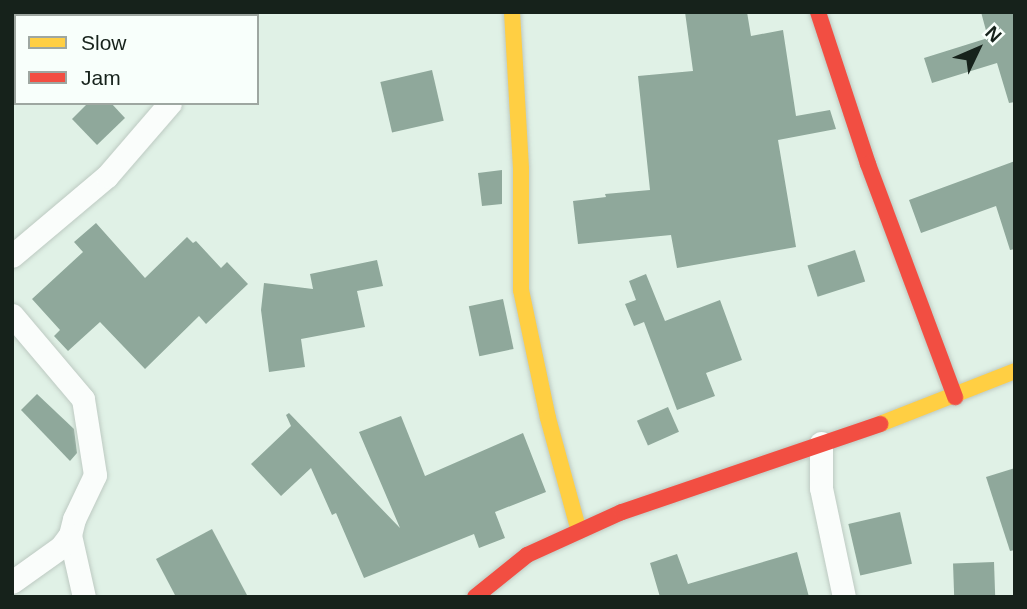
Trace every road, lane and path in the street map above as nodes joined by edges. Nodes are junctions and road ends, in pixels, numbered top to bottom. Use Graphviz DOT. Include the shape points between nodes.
graph roads {
  1 [pos="512,12"];
  2 [pos="818,12"];
  3 [pos="168,105"];
  4 [pos="12,256"];
  5 [pos="12,315"];
  6 [pos="1015,371"];
  7 [pos="954,397"];
  8 [pos="821,443"];
  9 [pos="579,531"];
  10 [pos="71,535"];
  11 [pos="12,582"];
  12 [pos="85,597"];
  13 [pos="475,597"];
  14 [pos="844,597"];
  1 -- 9 [label="street" via="521,169 521,290 548,418"];
  2 -- 7 [label="street"];
  3 -- 4 [label="street" via="107,176"];
  5 -- 10 [label="street" via="83,399 95,475"];
  6 -- 7 [label="street"];
  7 -- 8 [label="street"];
  8 -- 9 [label="street"];
  8 -- 14 [label="street" via="821,488"];
  9 -- 13 [label="street" via="527,555"];
  10 -- 11 [label="street"];
  10 -- 12 [label="street"];
}
